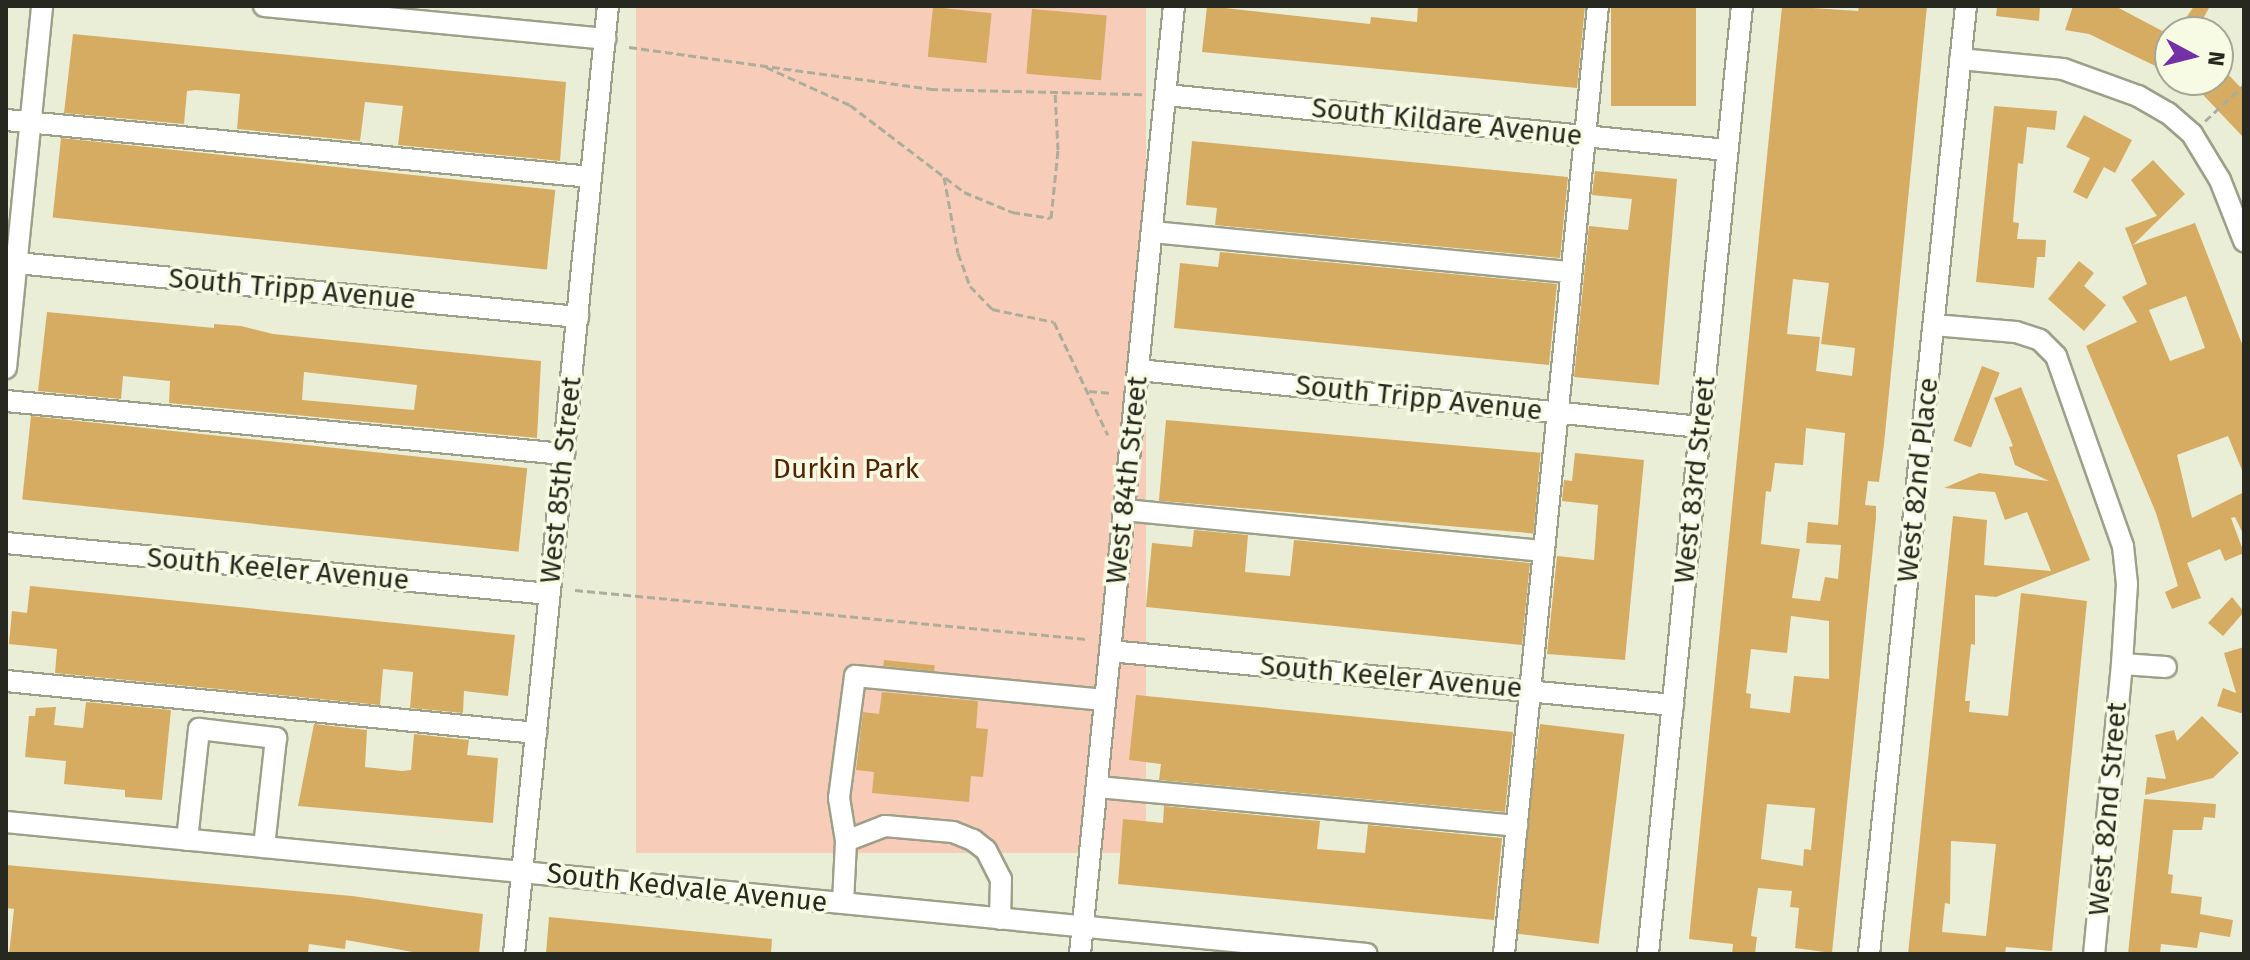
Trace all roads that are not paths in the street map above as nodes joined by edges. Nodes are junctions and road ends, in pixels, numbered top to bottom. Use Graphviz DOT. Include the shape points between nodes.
graph roads {
  1 [pos="42,6"];
  2 [pos="264,6"];
  3 [pos="608,6"];
  4 [pos="1174,6"];
  5 [pos="1598,6"];
  6 [pos="1742,6"];
  7 [pos="1966,6"];
  8 [pos="605,39"];
  9 [pos="1960,59"];
  10 [pos="1166,95"];
  11 [pos="6,120"];
  12 [pos="31,122"];
  13 [pos="1585,135"];
  14 [pos="1727,150"];
  15 [pos="591,177"];
  16 [pos="1152,232"];
  17 [pos="2244,241"];
  18 [pos="11,262"];
  19 [pos="1571,272"];
  20 [pos="578,317"];
  21 [pos="1934,325"];
  22 [pos="6,368"];
  23 [pos="1139,370"];
  24 [pos="6,401"];
  25 [pos="1558,413"];
  26 [pos="1700,427"];
  27 [pos="564,454"];
  28 [pos="1124,510"];
  29 [pos="6,543"];
  30 [pos="1544,551"];
  31 [pos="550,594"];
  32 [pos="1110,651"];
  33 [pos="2122,664"];
  34 [pos="2166,667"];
  35 [pos="6,681"];
  36 [pos="1531,690"];
  37 [pos="1105,700"];
  38 [pos="1673,705"];
  39 [pos="536,733"];
  40 [pos="1097,787"];
  41 [pos="6,822"];
  42 [pos="1517,826"];
  43 [pos="187,840"];
  44 [pos="846,841"];
  45 [pos="264,847"];
  46 [pos="522,872"];
  47 [pos="843,903"];
  48 [pos="1000,919"];
  49 [pos="1083,926"];
  50 [pos="514,954"];
  51 [pos="1080,954"];
  52 [pos="1367,954"];
  53 [pos="1504,954"];
  54 [pos="1648,954"];
  55 [pos="1869,954"];
  56 [pos="2094,954"];
  1 -- 12 [label="street"];
  2 -- 8 [label="street"];
  3 -- 8 [label="street, West 85th Street"];
  4 -- 10 [label="street, West 84th Street"];
  5 -- 13 [label="street"];
  6 -- 14 [label="street, West 83rd Street"];
  7 -- 9 [label="street, West 82nd Place"];
  8 -- 15 [label="street, West 85th Street"];
  9 -- 17 [label="street" via="2063,69 2138,96 2168,113 2192,134 2220,180"];
  9 -- 21 [label="street, West 82nd Place"];
  10 -- 13 [label="street, South Kildare Avenue"];
  10 -- 16 [label="street, West 84th Street"];
  11 -- 12 [label="street"];
  12 -- 15 [label="street"];
  12 -- 18 [label="street"];
  13 -- 14 [label="street, South Kildare Avenue"];
  13 -- 19 [label="street"];
  14 -- 26 [label="street, West 83rd Street"];
  15 -- 20 [label="street, West 85th Street"];
  16 -- 19 [label="street"];
  16 -- 23 [label="street, West 84th Street"];
  18 -- 20 [label="street, South Tripp Avenue"];
  18 -- 22 [label="street"];
  19 -- 25 [label="street"];
  20 -- 27 [label="street, West 85th Street"];
  21 -- 33 [label="street, West 82nd Street" via="2016,332 2040,340 2056,356 2123,546 2127,584"];
  21 -- 55 [label="street, West 82nd Place"];
  23 -- 25 [label="street, South Tripp Avenue"];
  23 -- 28 [label="street, West 84th Street"];
  24 -- 27 [label="street"];
  25 -- 26 [label="street, South Tripp Avenue"];
  25 -- 30 [label="street"];
  26 -- 38 [label="street, West 83rd Street"];
  27 -- 31 [label="street, West 85th Street"];
  28 -- 30 [label="street"];
  28 -- 32 [label="street, West 84th Street"];
  29 -- 31 [label="street, South Keeler Avenue"];
  30 -- 36 [label="street"];
  31 -- 39 [label="street, West 85th Street"];
  32 -- 36 [label="street, South Keeler Avenue"];
  32 -- 37 [label="street, West 84th Street"];
  33 -- 34 [label="street, West 82nd Street"];
  33 -- 56 [label="street, West 82nd Street"];
  35 -- 39 [label="street"];
  36 -- 38 [label="street, South Keeler Avenue"];
  36 -- 42 [label="street"];
  37 -- 40 [label="street, West 84th Street"];
  37 -- 44 [label="street" via="855,676 839,798"];
  38 -- 54 [label="street, West 83rd Street"];
  39 -- 46 [label="street, West 85th Street"];
  40 -- 42 [label="street"];
  40 -- 49 [label="street, West 84th Street"];
  41 -- 43 [label="street, South Kedvale Avenue"];
  42 -- 53 [label="street"];
  43 -- 45 [label="street, South Kedvale Avenue"];
  43 -- 45 [label="street" via="199,729 276,738"];
  44 -- 47 [label="street"];
  44 -- 48 [label="street" via="885,826 953,832 973,840 986,850 1001,879"];
  45 -- 46 [label="street, South Kedvale Avenue"];
  46 -- 47 [label="street, South Kedvale Avenue"];
  46 -- 50 [label="street, West 85th Street"];
  47 -- 48 [label="street, South Kedvale Avenue"];
  48 -- 49 [label="street, South Kedvale Avenue"];
  49 -- 51 [label="street, West 84th Street"];
  49 -- 52 [label="street, South Kedvale Avenue"];
}
